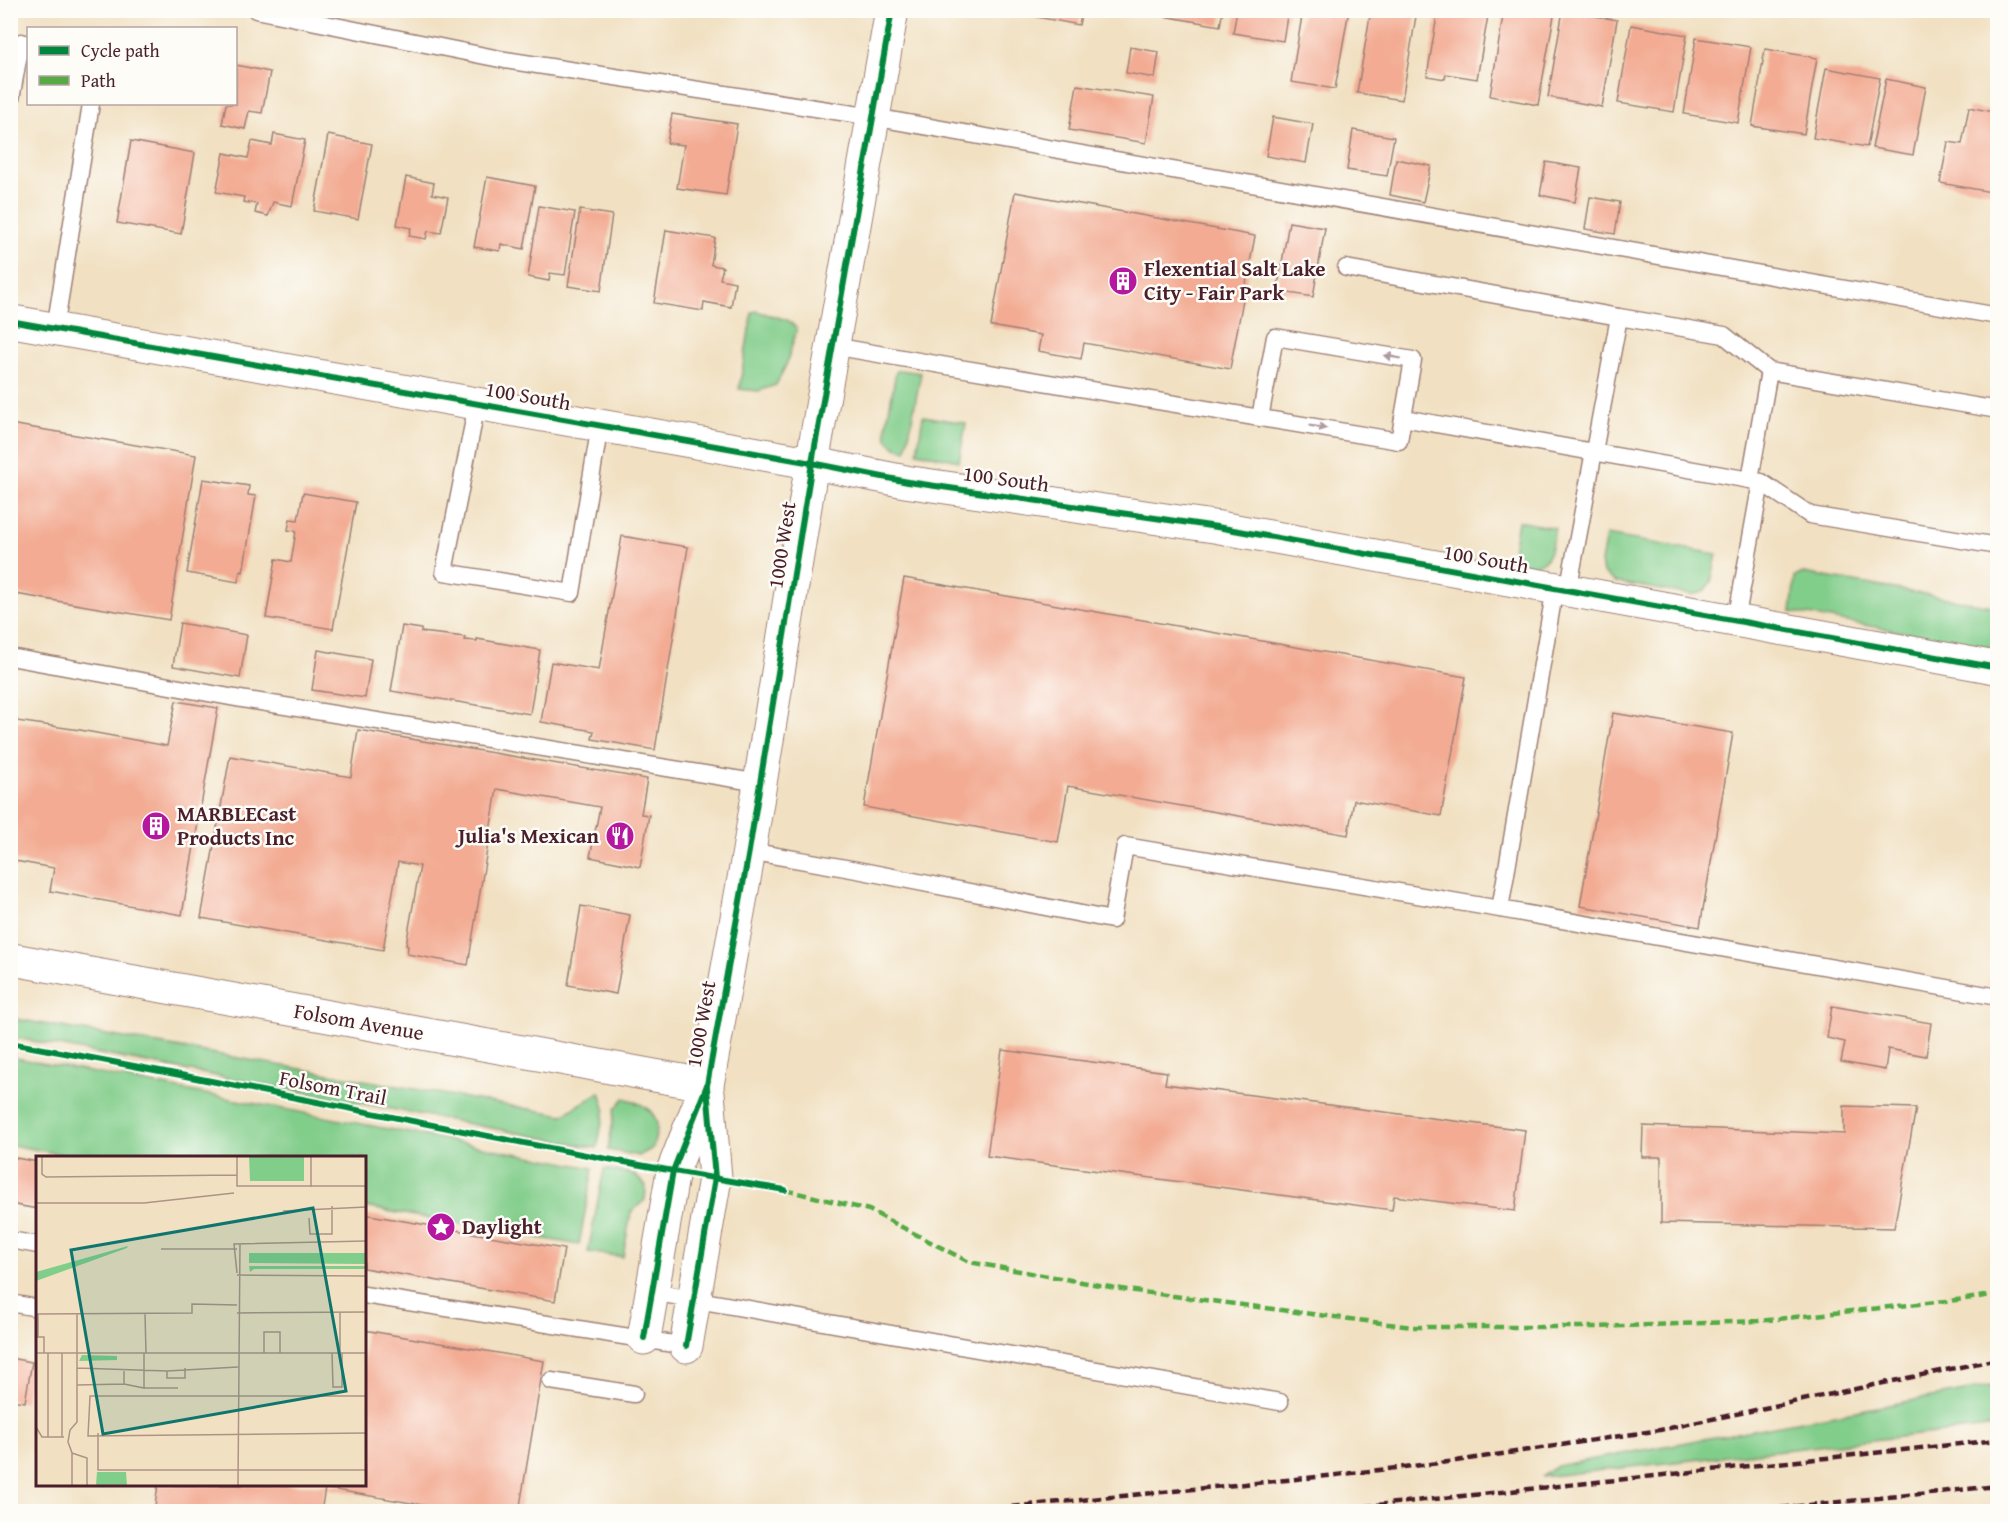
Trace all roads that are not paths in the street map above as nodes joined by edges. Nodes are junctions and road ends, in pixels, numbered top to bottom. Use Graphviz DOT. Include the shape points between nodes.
graph roads {
  1 [pos="256,10"];
  2 [pos="892,10"];
  3 [pos="27,44"];
  4 [pos="10,105"];
  5 [pos="91,105"];
  6 [pos="873,117"];
  7 [pos="1346,268"];
  8 [pos="1998,316"];
  9 [pos="1619,317"];
  10 [pos="10,321"];
  11 [pos="55,329"];
  12 [pos="833,346"];
  13 [pos="1769,371"];
  14 [pos="477,404"];
  15 [pos="1998,410"];
  16 [pos="1260,418"];
  17 [pos="1403,418"];
  18 [pos="600,425"];
  19 [pos="1592,452"];
  20 [pos="812,463"];
  21 [pos="1756,481"];
  22 [pos="1998,546"];
  23 [pos="1561,590"];
  24 [pos="1736,621"];
  25 [pos="10,657"];
  26 [pos="1998,668"];
  27 [pos="760,783"];
  28 [pos="749,851"];
  29 [pos="1500,909"];
  30 [pos="10,959"];
  31 [pos="1998,997"];
  32 [pos="707,1085"];
  33 [pos="10,1240"];
  34 [pos="36,1245"];
  35 [pos="652,1292"];
  36 [pos="366,1295"];
  37 [pos="694,1300"];
  38 [pos="10,1303"];
  39 [pos="36,1308"];
  40 [pos="644,1338"];
  41 [pos="686,1346"];
  42 [pos="551,1381"];
  43 [pos="634,1394"];
  44 [pos="1280,1402"];
  1 -- 6 [label="lane" via="505,60"];
  2 -- 6 [label="street, 1000 West"];
  3 -- 4 [label="lane" via="21,42"];
  5 -- 11 [label="lane"];
  6 -- 8 [label="lane"];
  6 -- 12 [label="street, 1000 West"];
  7 -- 9 [label="lane"];
  9 -- 13 [label="lane" via="1724,335"];
  9 -- 19 [label="lane"];
  10 -- 11 [label="street, 100 South"];
  11 -- 14 [label="street, 100 South"];
  12 -- 16 [label="lane"];
  12 -- 20 [label="street, 1000 West"];
  13 -- 15 [label="lane"];
  13 -- 21 [label="lane"];
  14 -- 18 [label="street, 100 South"];
  14 -- 18 [label="lane" via="444,572 572,593"];
  16 -- 17 [label="lane, one-way" via="1399,441"];
  17 -- 16 [label="lane, one-way" via="1413,360 1275,337"];
  17 -- 19 [label="lane"];
  18 -- 20 [label="street, 100 South"];
  19 -- 21 [label="lane"];
  19 -- 23 [label="lane"];
  20 -- 23 [label="street, 100 South" via="908,482 1217,527"];
  20 -- 27 [label="street, 1000 West"];
  21 -- 22 [label="lane" via="1810,515"];
  21 -- 24 [label="lane"];
  23 -- 24 [label="street, 100 South"];
  23 -- 29 [label="lane"];
  24 -- 26 [label="street, 100 South"];
  25 -- 27 [label="lane"];
  27 -- 28 [label="street, 1000 West"];
  28 -- 29 [label="lane" via="1112,920 1125,846"];
  28 -- 32 [label="street, 1000 West"];
  29 -- 31 [label="lane"];
  30 -- 32 [label="street, Folsom Avenue"];
  32 -- 35 [label="street, 1000 West" via="673,1171"];
  32 -- 37 [label="street, 1000 West" via="715,1178"];
  33 -- 34 [label="lane"];
  35 -- 37 [label="lane"];
  35 -- 40 [label="street, 1000 West"];
  36 -- 40 [label="lane"];
  37 -- 41 [label="street, 1000 West"];
  37 -- 44 [label="lane"];
  38 -- 39 [label="lane"];
  40 -- 41 [label="lane"];
  42 -- 43 [label="lane"];
}
